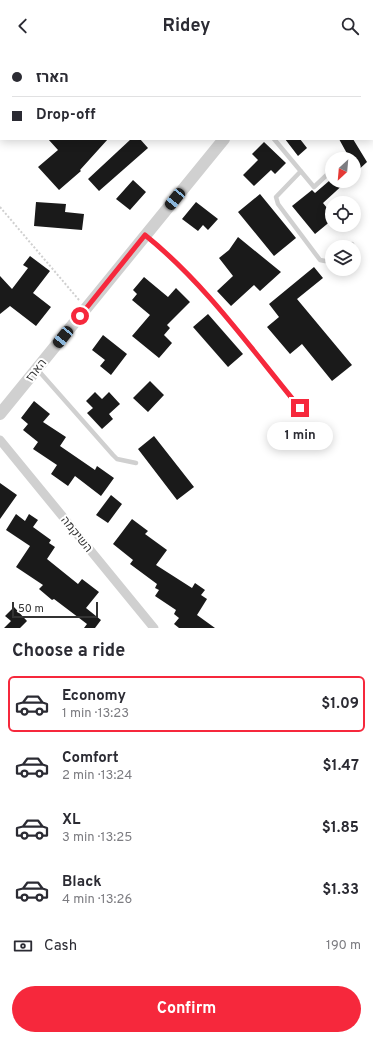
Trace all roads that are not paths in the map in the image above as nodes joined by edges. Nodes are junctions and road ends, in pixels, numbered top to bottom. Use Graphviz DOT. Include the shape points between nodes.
graph roads {
  1 [pos="223,140"];
  2 [pos="275,140"];
  3 [pos="301,171"];
  4 [pos="325,177"];
  5 [pos="145,235"];
  6 [pos="325,261"];
  7 [pos="37,369"];
  8 [pos="300,408"];
  9 [pos="0,414"];
  10 [pos="0,440"];
  11 [pos="136,464"];
  12 [pos="154,628"];
  1 -- 5 [label="street, הארז"];
  2 -- 3 [label="lane"];
  3 -- 4 [label="lane" via="314,187"];
  3 -- 6 [label="lane" via="276,197 278,204 320,260"];
  5 -- 7 [label="street, הארז"];
  5 -- 8 [label="lane" via="199,286"];
  7 -- 9 [label="street, הארז"];
  7 -- 11 [label="lane" via="117,459"];
  10 -- 12 [label="street, השיקמה"];
}
